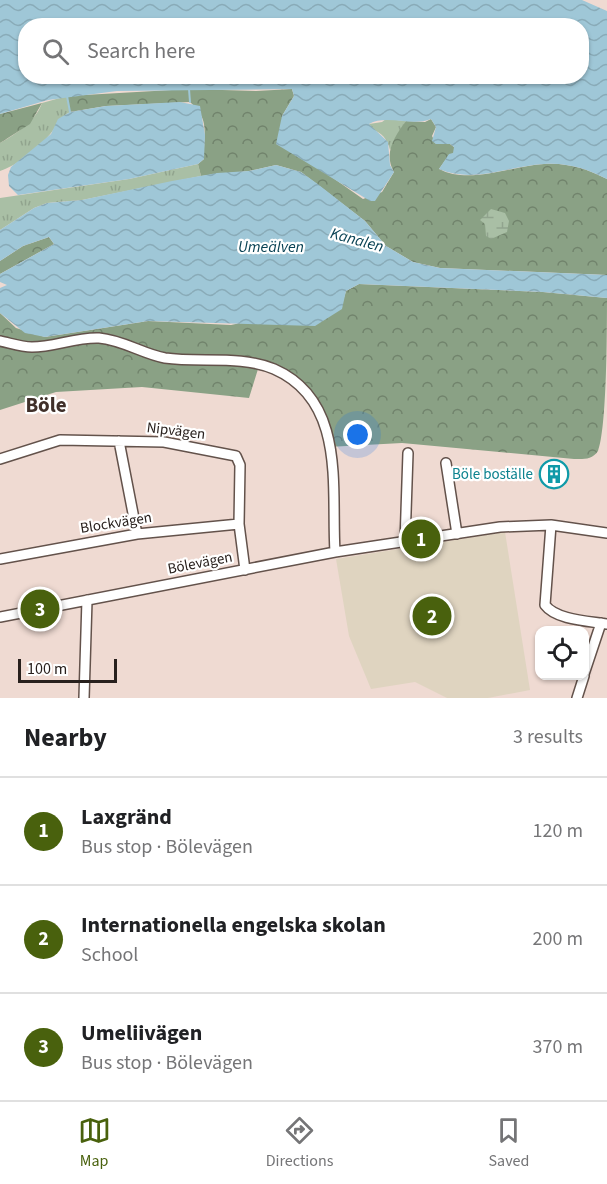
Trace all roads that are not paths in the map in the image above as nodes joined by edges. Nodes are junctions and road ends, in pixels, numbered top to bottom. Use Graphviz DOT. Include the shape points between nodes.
graph roads {
  1 [pos="0,341"];
  2 [pos="119,441"];
  3 [pos="408,453"];
  4 [pos="0,459"];
  5 [pos="446,463"];
  6 [pos="239,524"];
  7 [pos="551,525"];
  8 [pos="607,533"];
  9 [pos="137,534"];
  10 [pos="457,534"];
  11 [pos="405,542"];
  12 [pos="335,552"];
  13 [pos="0,559"];
  14 [pos="245,570"];
  15 [pos="87,600"];
  16 [pos="0,617"];
  17 [pos="604,624"];
  18 [pos="589,662"];
  19 [pos="582,680"];
  20 [pos="84,698"];
  21 [pos="577,698"];
  1 -- 12 [label="street" via="32,347 98,338 164,357 274,369 307,393 323,418 333,475"];
  2 -- 4 [label="street, Nipvägen" via="60,440"];
  2 -- 6 [label="street, Nipvägen" via="164,442 236,456 240,465"];
  2 -- 9 [label="street"];
  3 -- 11 [label="street"];
  5 -- 10 [label="street"];
  6 -- 9 [label="street, Blockvägen"];
  6 -- 14 [label="street, Nipvägen"];
  7 -- 8 [label="street, Bölevägen"];
  7 -- 10 [label="street, Bölevägen"];
  7 -- 17 [label="street" via="545,605 558,614"];
  9 -- 13 [label="street, Blockvägen"];
  10 -- 11 [label="street, Bölevägen"];
  11 -- 12 [label="street, Bölevägen"];
  12 -- 14 [label="street, Bölevägen"];
  14 -- 15 [label="street, Bölevägen"];
  15 -- 16 [label="street, Bölevägen"];
  15 -- 20 [label="street"];
  17 -- 18 [label="street"];
  19 -- 21 [label="street"];
}
